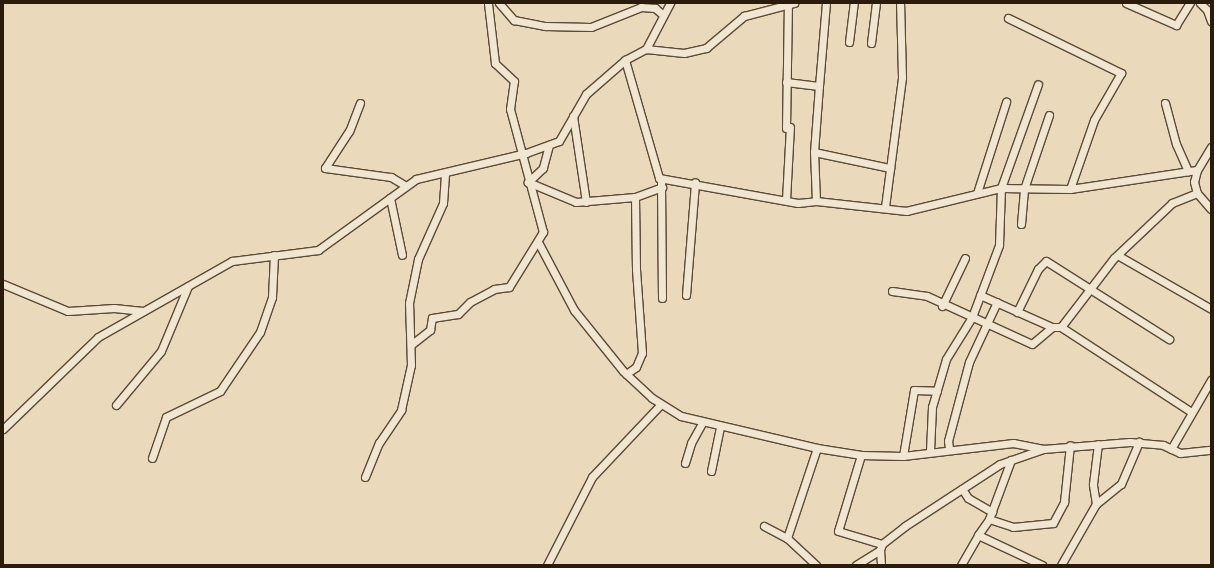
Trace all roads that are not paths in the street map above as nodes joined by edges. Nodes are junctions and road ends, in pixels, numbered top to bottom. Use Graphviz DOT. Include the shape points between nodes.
graph roads {
  1 [pos="488,3"];
  2 [pos="499,3"];
  3 [pos="670,3"];
  4 [pos="794,3"];
  5 [pos="826,3"];
  6 [pos="854,3"];
  7 [pos="876,3"];
  8 [pos="900,3"];
  9 [pos="1126,3"];
  10 [pos="1190,3"];
  11 [pos="1200,3"];
  12 [pos="788,8"];
  13 [pos="663,15"];
  14 [pos="1008,18"];
  15 [pos="1211,21"];
  16 [pos="849,42"];
  17 [pos="871,43"];
  18 [pos="646,49"];
  19 [pos="625,60"];
  20 [pos="786,82"];
  21 [pos="1038,84"];
  22 [pos="819,86"];
  23 [pos="1006,102"];
  24 [pos="1166,103"];
  25 [pos="360,104"];
  26 [pos="573,115"];
  27 [pos="1049,115"];
  28 [pos="549,145"];
  29 [pos="1211,147"];
  30 [pos="814,152"];
  31 [pos="521,155"];
  32 [pos="890,168"];
  33 [pos="1197,170"];
  34 [pos="1188,171"];
  35 [pos="445,173"];
  36 [pos="659,178"];
  37 [pos="528,182"];
  38 [pos="695,182"];
  39 [pos="406,186"];
  40 [pos="662,187"];
  41 [pos="1001,188"];
  42 [pos="1024,189"];
  43 [pos="1070,189"];
  44 [pos="977,193"];
  45 [pos="1197,193"];
  46 [pos="635,197"];
  47 [pos="390,198"];
  48 [pos="786,200"];
  49 [pos="816,201"];
  50 [pos="586,202"];
  51 [pos="886,207"];
  52 [pos="1211,209"];
  53 [pos="1021,224"];
  54 [pos="538,242"];
  55 [pos="274,255"];
  56 [pos="402,255"];
  57 [pos="1119,256"];
  58 [pos="965,258"];
  59 [pos="3,284"];
  60 [pos="188,286"];
  61 [pos="1090,286"];
  62 [pos="892,291"];
  63 [pos="686,295"];
  64 [pos="980,295"];
  65 [pos="662,298"];
  66 [pos="997,302"];
  67 [pos="942,306"];
  68 [pos="1211,308"];
  69 [pos="143,311"];
  70 [pos="1017,312"];
  71 [pos="972,317"];
  72 [pos="988,326"];
  73 [pos="1052,327"];
  74 [pos="1061,327"];
  75 [pos="1169,338"];
  76 [pos="412,344"];
  77 [pos="626,374"];
  78 [pos="1211,380"];
  79 [pos="937,391"];
  80 [pos="661,404"];
  81 [pos="116,405"];
  82 [pos="1190,411"];
  83 [pos="702,423"];
  84 [pos="720,427"];
  85 [pos="3,429"];
  86 [pos="1139,442"];
  87 [pos="1098,444"];
  88 [pos="1070,445"];
  89 [pos="817,448"];
  90 [pos="949,448"];
  91 [pos="1043,449"];
  92 [pos="1171,449"];
  93 [pos="1211,450"];
  94 [pos="930,452"];
  95 [pos="861,455"];
  96 [pos="904,456"];
  97 [pos="152,458"];
  98 [pos="1011,460"];
  99 [pos="686,463"];
  100 [pos="711,471"];
  101 [pos="364,478"];
  102 [pos="962,489"];
  103 [pos="1096,504"];
  104 [pos="990,516"];
  105 [pos="764,526"];
  106 [pos="978,535"];
  107 [pos="787,538"];
  108 [pos="881,547"];
  109 [pos="547,565"];
  110 [pos="816,565"];
  111 [pos="856,565"];
  112 [pos="881,565"];
  113 [pos="961,565"];
  114 [pos="1042,565"];
  115 [pos="1061,565"];
  1 -- 31 [label="street" via="495,63 514,81 510,109"];
  2 -- 13 [label="street" via="514,20 544,26 591,27 641,7 655,8"];
  3 -- 13 [label="street"];
  4 -- 12 [label="street"];
  5 -- 22 [label="street"];
  6 -- 16 [label="street"];
  7 -- 17 [label="street"];
  8 -- 32 [label="street" via="902,77"];
  9 -- 10 [label="street" via="1176,25"];
  11 -- 15 [label="street" via="1208,10"];
  12 -- 18 [label="street" via="744,16 706,48 684,53"];
  12 -- 20 [label="street"];
  13 -- 18 [label="street"];
  14 -- 43 [label="street" via="1121,73 1094,120"];
  18 -- 19 [label="street"];
  19 -- 26 [label="street" via="586,94"];
  19 -- 36 [label="street"];
  20 -- 22 [label="street"];
  20 -- 48 [label="street"];
  21 -- 41 [label="street"];
  22 -- 30 [label="street"];
  23 -- 44 [label="street"];
  24 -- 34 [label="street" via="1176,144"];
  25 -- 39 [label="street" via="349,131 325,168 391,177"];
  26 -- 28 [label="street" via="558,141"];
  26 -- 50 [label="street"];
  27 -- 42 [label="street"];
  28 -- 31 [label="street"];
  28 -- 37 [label="street" via="543,168"];
  29 -- 33 [label="street"];
  30 -- 32 [label="street"];
  30 -- 49 [label="street"];
  31 -- 35 [label="street"];
  31 -- 37 [label="street"];
  32 -- 51 [label="street"];
  33 -- 34 [label="street"];
  33 -- 45 [label="street" via="1194,182"];
  34 -- 43 [label="street"];
  35 -- 39 [label="street" via="416,179"];
  35 -- 76 [label="street" via="443,203 418,259 408,303"];
  36 -- 38 [label="street"];
  36 -- 40 [label="street"];
  37 -- 50 [label="street" via="576,202"];
  37 -- 54 [label="street" via="543,232"];
  38 -- 48 [label="street"];
  38 -- 63 [label="street"];
  39 -- 47 [label="street"];
  40 -- 46 [label="street"];
  40 -- 65 [label="street"];
  41 -- 42 [label="street"];
  41 -- 44 [label="street"];
  41 -- 64 [label="street" via="999,245"];
  42 -- 43 [label="street"];
  42 -- 53 [label="street"];
  44 -- 51 [label="street" via="906,211"];
  45 -- 52 [label="street"];
  45 -- 57 [label="street" via="1172,203"];
  46 -- 50 [label="street"];
  46 -- 77 [label="street" via="636,269 642,353 636,367"];
  47 -- 55 [label="street" via="318,250"];
  47 -- 56 [label="street"];
  48 -- 49 [label="street"];
  49 -- 51 [label="street"];
  54 -- 76 [label="street" via="524,259 509,287 494,290 470,302 458,314 432,318 430,330"];
  54 -- 77 [label="street" via="574,310"];
  55 -- 60 [label="street" via="232,261"];
  55 -- 97 [label="street" via="272,297 260,332 220,391 166,417"];
  57 -- 61 [label="street"];
  57 -- 68 [label="street"];
  58 -- 67 [label="street"];
  59 -- 69 [label="street" via="68,311 114,308"];
  60 -- 69 [label="street"];
  60 -- 81 [label="street" via="161,351"];
  61 -- 70 [label="street" via="1043,261"];
  61 -- 74 [label="street"];
  61 -- 75 [label="street"];
  62 -- 67 [label="street" via="927,296"];
  64 -- 66 [label="street"];
  64 -- 71 [label="street"];
  66 -- 70 [label="street"];
  66 -- 72 [label="street"];
  67 -- 71 [label="street"];
  69 -- 85 [label="street" via="98,337"];
  70 -- 73 [label="street"];
  71 -- 72 [label="street"];
  71 -- 79 [label="street" via="946,359"];
  72 -- 73 [label="street" via="1032,344"];
  72 -- 90 [label="street" via="969,362 948,441"];
  73 -- 74 [label="street"];
  74 -- 82 [label="street"];
  76 -- 101 [label="street" via="401,410 379,443"];
  77 -- 80 [label="street"];
  78 -- 82 [label="street"];
  79 -- 94 [label="street" via="932,407"];
  79 -- 96 [label="street" via="914,390"];
  80 -- 83 [label="street"];
  80 -- 109 [label="street" via="592,477"];
  82 -- 92 [label="street"];
  83 -- 84 [label="street"];
  83 -- 99 [label="street" via="691,443"];
  84 -- 89 [label="street"];
  84 -- 100 [label="street"];
  86 -- 87 [label="street"];
  86 -- 92 [label="street"];
  86 -- 103 [label="street" via="1121,484"];
  87 -- 88 [label="street"];
  87 -- 103 [label="street" via="1093,484"];
  88 -- 91 [label="street" via="1056,450"];
  88 -- 104 [label="street" via="1064,502 1053,523 1013,527"];
  89 -- 95 [label="street"];
  89 -- 107 [label="street"];
  90 -- 91 [label="street" via="1013,443"];
  90 -- 94 [label="street"];
  91 -- 98 [label="street"];
  92 -- 93 [label="street" via="1180,453"];
  94 -- 96 [label="street"];
  95 -- 96 [label="street"];
  95 -- 108 [label="street" via="838,531"];
  98 -- 102 [label="street"];
  98 -- 104 [label="street"];
  102 -- 104 [label="street" via="968,498"];
  102 -- 108 [label="street"];
  103 -- 115 [label="street"];
  104 -- 106 [label="street"];
  105 -- 107 [label="street"];
  106 -- 113 [label="street"];
  106 -- 114 [label="street"];
  107 -- 110 [label="street"];
  108 -- 111 [label="street"];
  108 -- 112 [label="street"];
}
